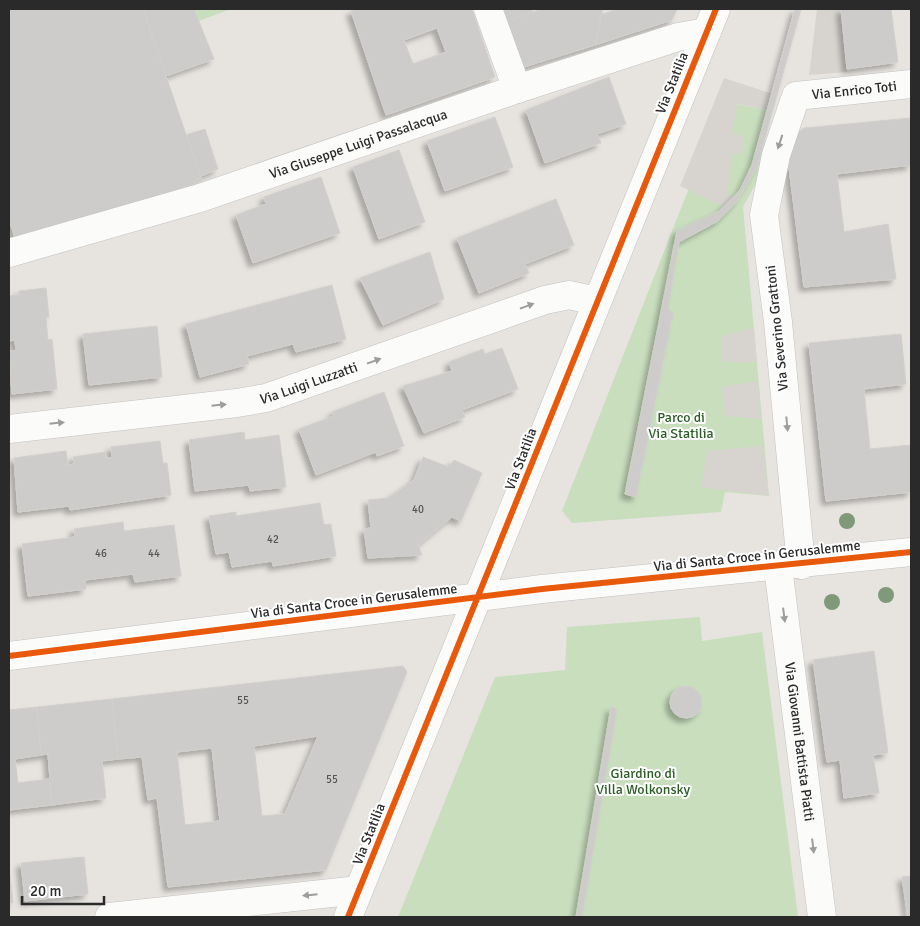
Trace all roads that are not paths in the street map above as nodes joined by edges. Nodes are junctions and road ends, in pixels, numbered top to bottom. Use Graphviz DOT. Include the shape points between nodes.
graph roads {
  1 [pos="488,9"];
  2 [pos="711,20"];
  3 [pos="911,84"];
  4 [pos="517,89"];
  5 [pos="796,96"];
  6 [pos="9,253"];
  7 [pos="597,301"];
  8 [pos="9,429"];
  9 [pos="911,552"];
  10 [pos="790,566"];
  11 [pos="478,597"];
  12 [pos="9,656"];
  13 [pos="359,890"];
  14 [pos="109,917"];
  15 [pos="348,917"];
  16 [pos="822,917"];
  1 -- 4 [label="street"];
  2 -- 4 [label="street, Via Giuseppe Luigi Passalacqua" via="678,37"];
  2 -- 7 [label="street, Via Statilia"];
  3 -- 5 [label="street, Via Enrico Toti"];
  4 -- 6 [label="street, Via Giuseppe Luigi Passalacqua" via="200,198"];
  5 -- 10 [label="street, Via Severino Grattoni, one-way" via="776,155 764,216 778,322"];
  8 -- 7 [label="street, Via Luigi Luzzatti, one-way" via="266,398 545,300 569,295"];
  7 -- 11 [label="street, Via Statilia"];
  9 -- 10 [label="street, Via di Santa Croce in Gerusalemme"];
  10 -- 11 [label="street, Via di Santa Croce in Gerusalemme"];
  10 -- 16 [label="street, Via Giovanni Battista Piatti, one-way"];
  11 -- 12 [label="street, Via di Santa Croce in Gerusalemme"];
  11 -- 13 [label="street, Via Statilia"];
  13 -- 14 [label="street, one-way"];
  13 -- 15 [label="street, Via Statilia"];
}
